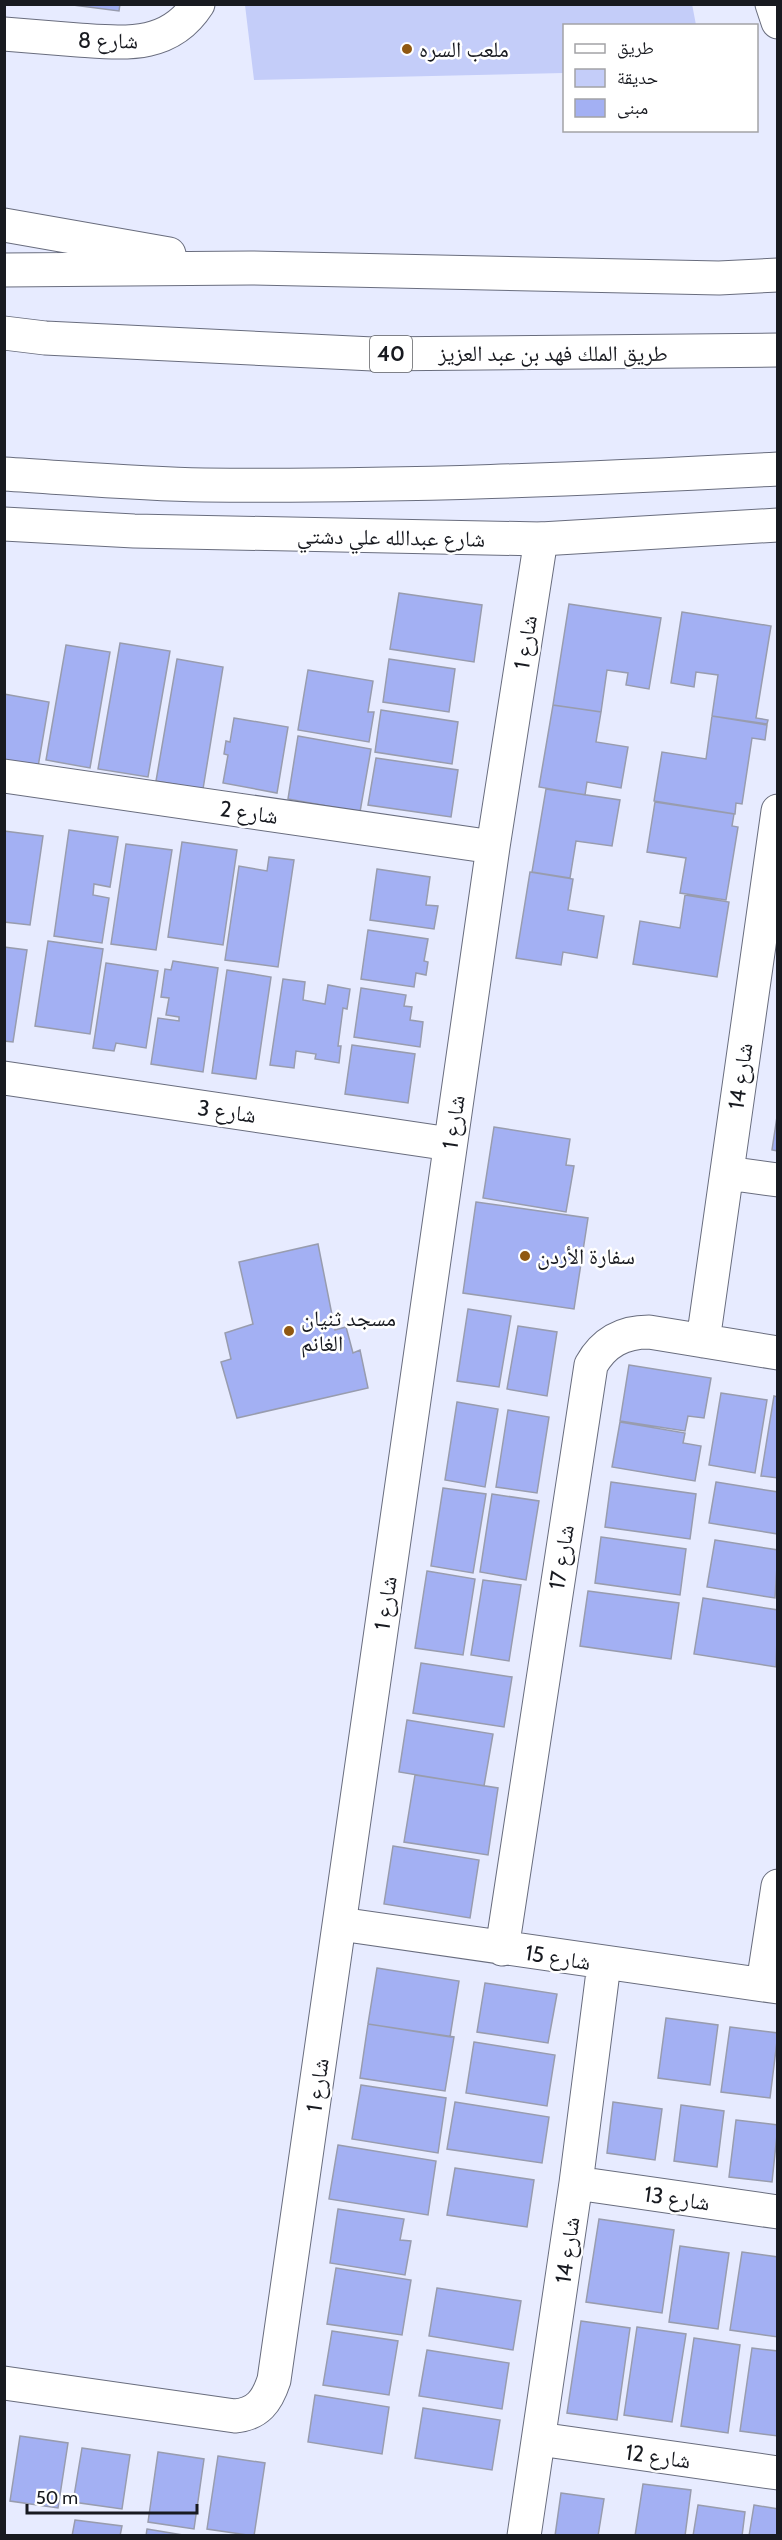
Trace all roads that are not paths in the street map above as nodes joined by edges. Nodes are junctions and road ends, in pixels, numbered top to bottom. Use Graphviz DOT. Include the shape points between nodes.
graph roads {
  1 [pos="198,4"];
  2 [pos="772,4"];
  3 [pos="777,22"];
  4 [pos="4,34"];
  5 [pos="4,225"];
  6 [pos="251,268"];
  7 [pos="4,270"];
  8 [pos="777,275"];
  9 [pos="4,333"];
  10 [pos="777,350"];
  11 [pos="777,469"];
  12 [pos="6,475"];
  13 [pos="513,480"];
  14 [pos="777,511"];
  15 [pos="4,524"];
  16 [pos="777,525"];
  17 [pos="693,529"];
  18 [pos="252,534"];
  19 [pos="541,539"];
  20 [pos="4,776"];
  21 [pos="777,811"];
  22 [pos="493,847"];
  23 [pos="4,1078"];
  24 [pos="450,1144"];
  25 [pos="727,1173"];
  26 [pos="777,1180"];
  27 [pos="703,1341"];
  28 [pos="777,1353"];
  29 [pos="777,1886"];
  30 [pos="340,1924"];
  31 [pos="502,1948"];
  32 [pos="604,1964"];
  33 [pos="770,1985"];
  34 [pos="576,2183"];
  35 [pos="777,2212"];
  36 [pos="4,2383"];
  37 [pos="539,2439"];
  38 [pos="777,2473"];
  39 [pos="524,2535"];
  1 -- 4 [label="main road, شارع 8" via="174,30 137,43"];
  2 -- 3 [label="main road"];
  5 -- 6 [label="main road"];
  6 -- 7 [label="main road"];
  6 -- 8 [label="main road" via="707,278"];
  9 -- 10 [label="main road, طريق الملك فهد بن عبد العزيز / 40" via="373,354"];
  11 -- 13 [label="main road"];
  12 -- 13 [label="main road" via="201,485"];
  13 -- 18 [label="main road" via="471,495 423,503 257,503 249,508 244,519"];
  14 -- 17 [label="main road" via="731,516"];
  15 -- 18 [label="main road, شارع عبدالله علي دشتي"];
  16 -- 17 [label="main road, شارع عبدالله علي دشتي"];
  17 -- 19 [label="main road, شارع عبدالله علي دشتي"];
  18 -- 19 [label="main road, شارع عبدالله علي دشتي"];
  19 -- 22 [label="main road, شارع 1"];
  20 -- 22 [label="main road, شارع 2"];
  21 -- 25 [label="main road, شارع 14"];
  22 -- 24 [label="main road, شارع 1"];
  23 -- 24 [label="main road, شارع 3"];
  24 -- 30 [label="main road, شارع 1"];
  25 -- 26 [label="main road"];
  25 -- 27 [label="main road, شارع 14"];
  27 -- 28 [label="main road, شارع 17"];
  27 -- 31 [label="main road, شارع 17" via="635,1333 609,1343 591,1365"];
  29 -- 33 [label="main road"];
  30 -- 31 [label="main road, شارع 15"];
  30 -- 36 [label="main road, شارع 1" via="276,2368 265,2402 246,2415 225,2416"];
  31 -- 32 [label="main road, شارع 15"];
  32 -- 33 [label="main road, شارع 15"];
  32 -- 34 [label="main road, شارع 14"];
  34 -- 35 [label="main road, شارع 13"];
  34 -- 37 [label="main road, شارع 14"];
  37 -- 38 [label="main road, شارع 12"];
  37 -- 39 [label="main road, شارع 14"];
}
